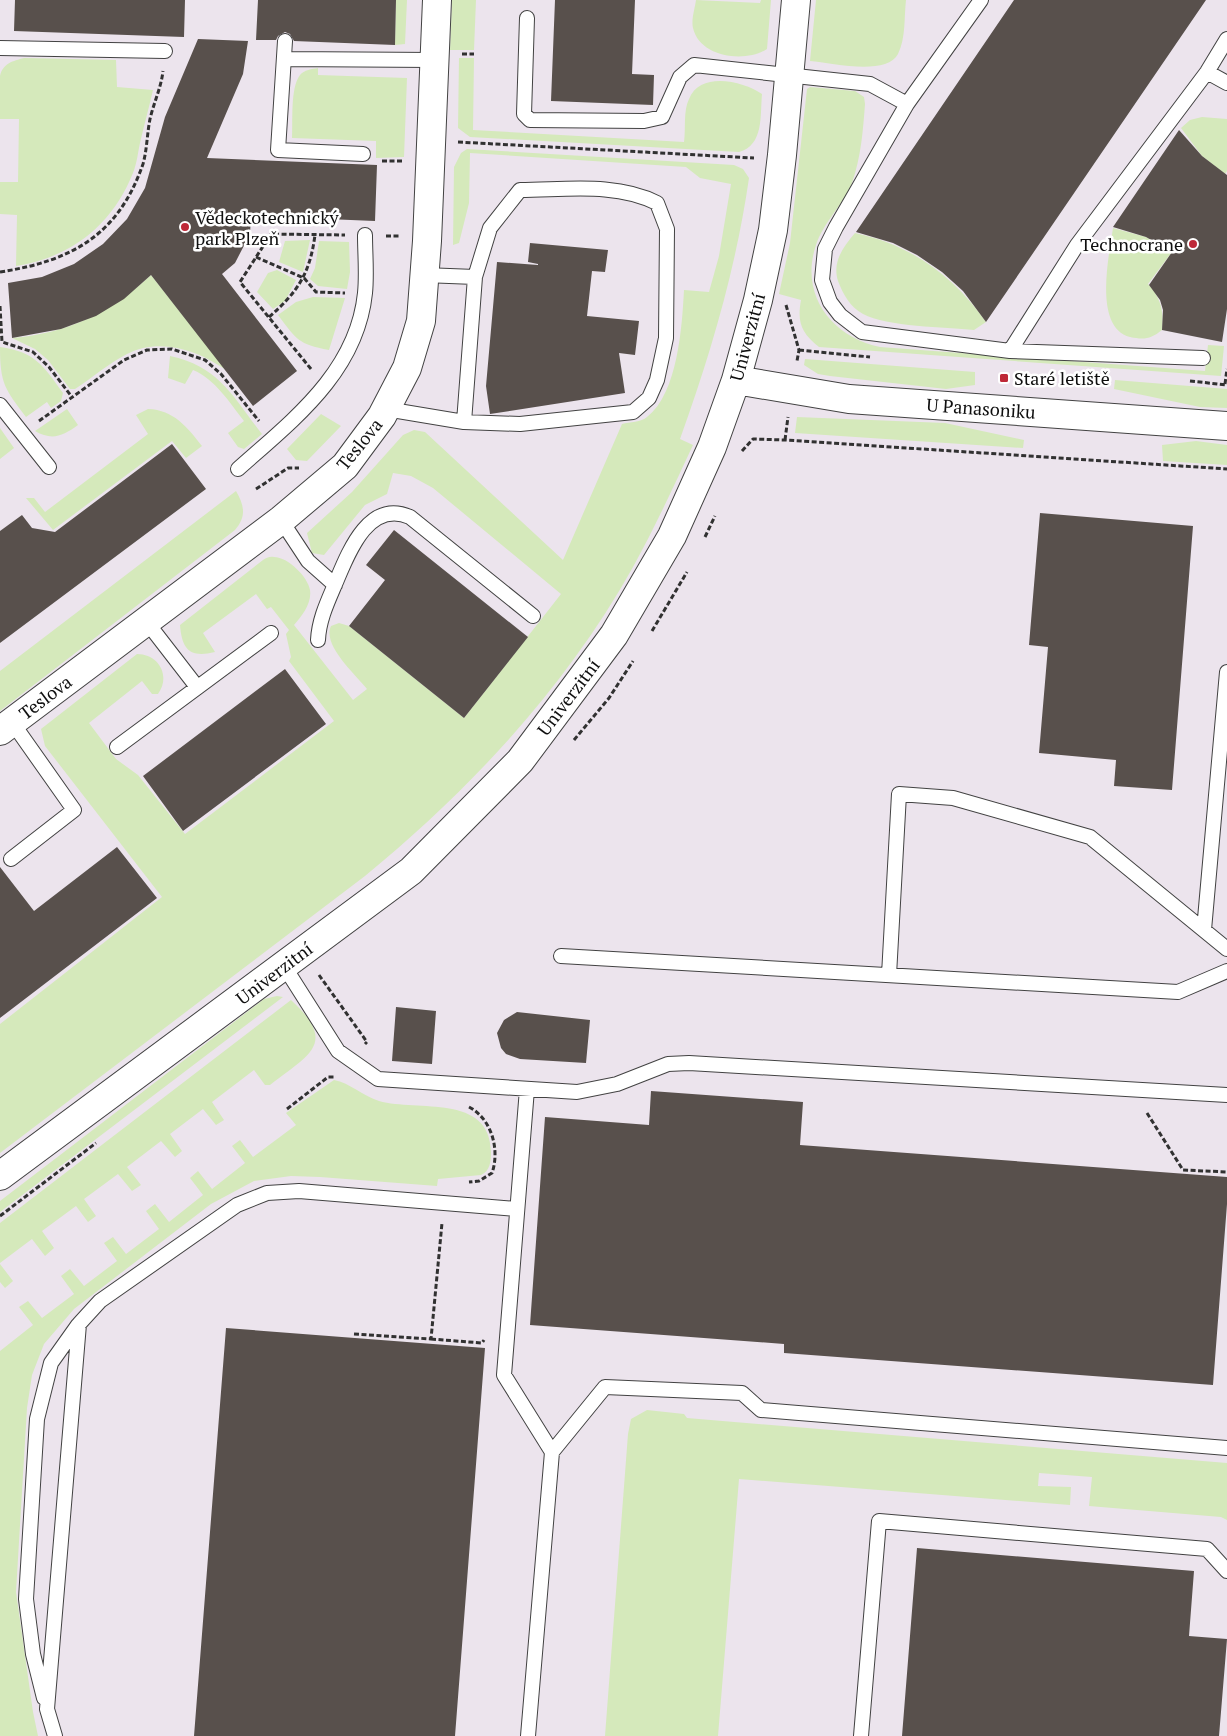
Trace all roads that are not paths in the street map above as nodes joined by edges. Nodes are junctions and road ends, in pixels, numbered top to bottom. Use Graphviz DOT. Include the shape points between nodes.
graph roads {
  1 [pos="437,0"];
  2 [pos="796,0"];
  3 [pos="981,0"];
  4 [pos="527,18"];
  5 [pos="1227,39"];
  6 [pos="285,41"];
  7 [pos="0,48"];
  8 [pos="165,51"];
  9 [pos="284,59"];
  10 [pos="434,60"];
  11 [pos="1207,72"];
  12 [pos="790,74"];
  13 [pos="1227,83"];
  14 [pos="907,104"];
  15 [pos="364,154"];
  16 [pos="365,235"];
  17 [pos="424,275"];
  18 [pos="475,277"];
  19 [pos="1010,351"];
  20 [pos="1203,358"];
  21 [pos="736,380"];
  22 [pos="0,405"];
  23 [pos="386,409"];
  24 [pos="464,422"];
  25 [pos="1227,426"];
  26 [pos="49,467"];
  27 [pos="238,469"];
  28 [pos="282,520"];
  29 [pos="335,585"];
  30 [pos="533,616"];
  31 [pos="146,621"];
  32 [pos="271,633"];
  33 [pos="318,640"];
  34 [pos="1227,672"];
  35 [pos="197,687"];
  36 [pos="6,726"];
  37 [pos="117,747"];
  38 [pos="11,859"];
  39 [pos="1204,930"];
  40 [pos="1227,949"];
  41 [pos="561,956"];
  42 [pos="284,966"];
  43 [pos="1227,971"];
  44 [pos="889,976"];
  45 [pos="527,1089"];
  46 [pos="1227,1095"];
  47 [pos="0,1176"];
  48 [pos="517,1209"];
  49 [pos="78,1324"];
  50 [pos="1227,1448"];
  51 [pos="552,1452"];
  52 [pos="1227,1571"];
  53 [pos="47,1709"];
  54 [pos="55,1736"];
  55 [pos="528,1736"];
  56 [pos="861,1736"];
  1 -- 10 [label="street, Teslova"];
  2 -- 12 [label="street, Univerzitní"];
  3 -- 14 [label="lane"];
  4 -- 12 [label="lane" via="524,114 530,120 644,121 662,117 680,77 694,65"];
  5 -- 11 [label="lane"];
  6 -- 9 [label="lane"];
  7 -- 8 [label="lane"];
  9 -- 10 [label="lane"];
  9 -- 15 [label="lane" via="278,150"];
  10 -- 17 [label="street, Teslova"];
  11 -- 13 [label="lane"];
  11 -- 19 [label="lane" via="1077,245"];
  12 -- 14 [label="lane" via="870,84"];
  12 -- 21 [label="street, Univerzitní" via="772,230 758,300"];
  14 -- 19 [label="lane" via="825,249 822,280 830,302 840,315 862,332"];
  16 -- 27 [label="lane" via="365,294 354,340 307,409"];
  17 -- 18 [label="lane"];
  17 -- 23 [label="street, Teslova" via="421,321 407,368"];
  18 -- 24 [label="lane"];
  18 -- 24 [label="lane" via="490,228 520,190 617,190 641,195 657,203 667,229 666,338 658,380 649,398 633,412 520,424"];
  19 -- 20 [label="lane"];
  21 -- 25 [label="street, U Panasoniku" via="849,399"];
  21 -- 42 [label="street, Univerzitní" via="712,447 672,536 614,635 520,761 411,871"];
  22 -- 26 [label="lane"];
  23 -- 24 [label="lane"];
  23 -- 28 [label="street, Teslova" via="345,466"];
  28 -- 29 [label="lane" via="308,561"];
  28 -- 31 [label="street, Teslova"];
  29 -- 30 [label="lane" via="348,552 366,526 379,517 398,512 410,517"];
  29 -- 33 [label="lane" via="321,618"];
  31 -- 35 [label="lane"];
  31 -- 36 [label="street, Teslova"];
  32 -- 35 [label="lane"];
  34 -- 39 [label="lane"];
  35 -- 37 [label="lane"];
  36 -- 38 [label="lane" via="74,810"];
  39 -- 40 [label="lane"];
  39 -- 44 [label="lane" via="1090,837 954,798 899,794"];
  41 -- 44 [label="lane"];
  42 -- 45 [label="lane" via="338,1051 378,1079"];
  42 -- 47 [label="street, Univerzitní"];
  43 -- 44 [label="lane" via="1178,992"];
  45 -- 46 [label="lane" via="596,1090 668,1064 689,1063"];
  45 -- 48 [label="lane"];
  48 -- 49 [label="lane" via="308,1192 267,1192 237,1205 100,1301"];
  48 -- 51 [label="lane" via="504,1375"];
  49 -- 53 [label="lane"];
  49 -- 53 [label="lane" via="51,1363 37,1419 26,1599 33,1654"];
  50 -- 51 [label="lane" via="761,1410 742,1393 605,1387"];
  51 -- 55 [label="lane"];
  52 -- 56 [label="lane" via="1207,1549 879,1521"];
  53 -- 54 [label="lane"];
}
